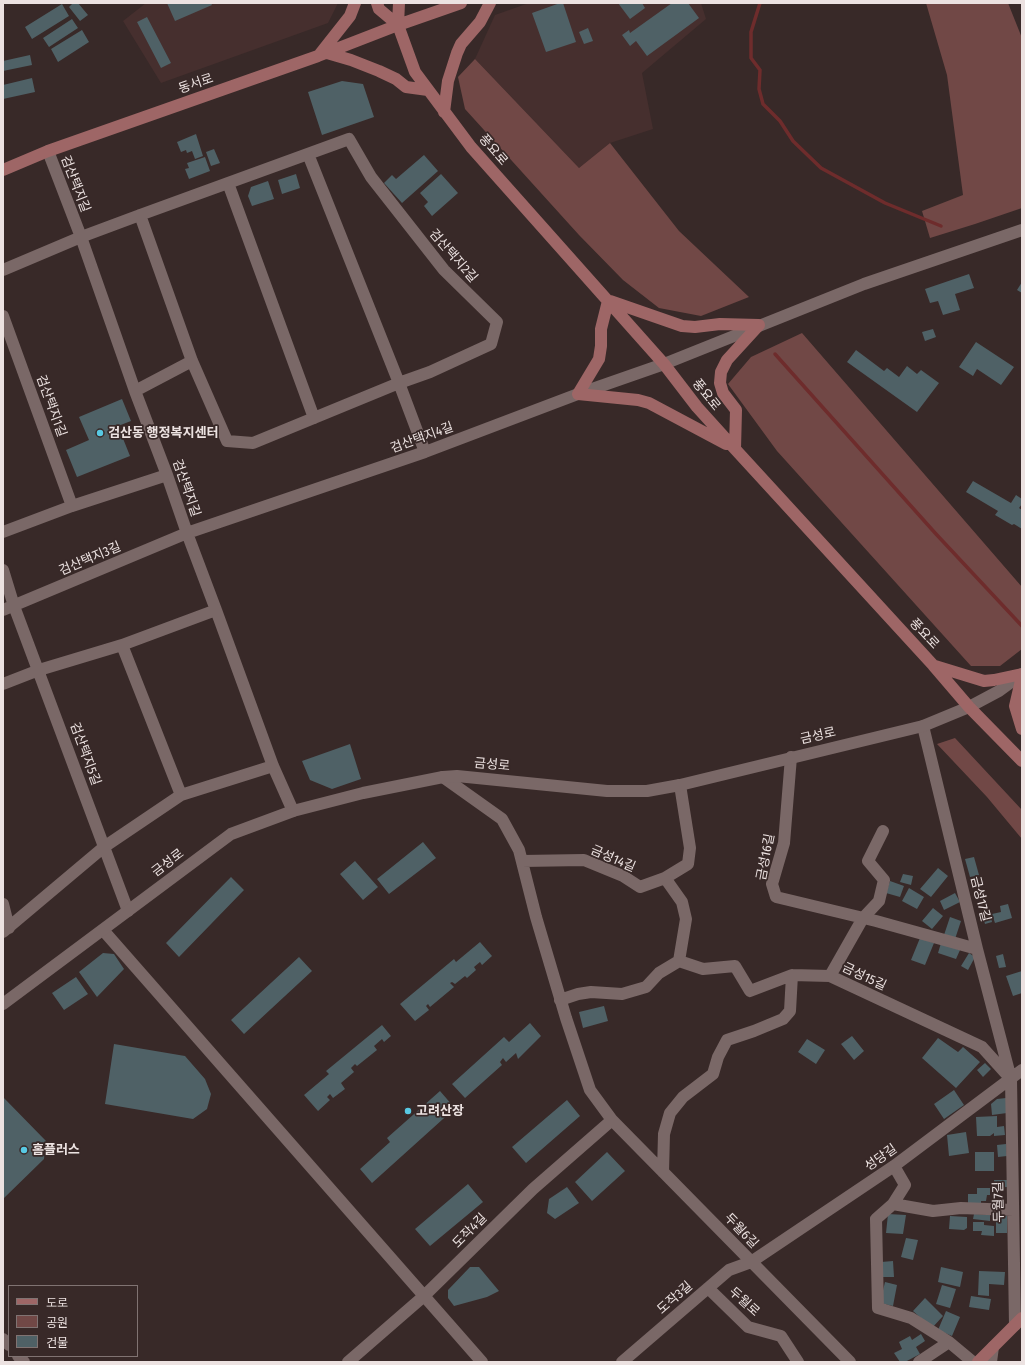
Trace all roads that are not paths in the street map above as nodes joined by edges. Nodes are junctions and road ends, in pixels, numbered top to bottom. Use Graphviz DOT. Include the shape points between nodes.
graph roads {
  1 [pos="355,3"];
  2 [pos="377,3"];
  3 [pos="400,3"];
  4 [pos="490,3"];
  5 [pos="457,4"];
  6 [pos="398,25"];
  7 [pos="322,54"];
  8 [pos="428,90"];
  9 [pos="444,112"];
  10 [pos="48,151"];
  11 [pos="308,154"];
  12 [pos="3,170"];
  13 [pos="228,183"];
  14 [pos="140,216"];
  15 [pos="1022,230"];
  16 [pos="81,237"];
  17 [pos="3,270"];
  18 [pos="608,301"];
  19 [pos="3,316"];
  20 [pos="759,325"];
  21 [pos="192,361"];
  22 [pos="664,364"];
  23 [pos="399,383"];
  24 [pos="135,391"];
  25 [pos="578,394"];
  26 [pos="314,418"];
  27 [pos="735,449"];
  28 [pos="425,452"];
  29 [pos="167,475"];
  30 [pos="72,506"];
  31 [pos="3,532"];
  32 [pos="187,533"];
  33 [pos="3,570"];
  34 [pos="8,608"];
  35 [pos="216,610"];
  36 [pos="122,645"];
  37 [pos="934,665"];
  38 [pos="39,670"];
  39 [pos="1022,675"];
  40 [pos="3,684"];
  41 [pos="969,707"];
  42 [pos="923,726"];
  43 [pos="1022,729"];
  44 [pos="791,757"];
  45 [pos="1022,761"];
  46 [pos="273,766"];
  47 [pos="443,777"];
  48 [pos="680,785"];
  49 [pos="181,795"];
  50 [pos="293,811"];
  51 [pos="883,831"];
  52 [pos="104,847"];
  53 [pos="522,861"];
  54 [pos="665,878"];
  55 [pos="3,904"];
  56 [pos="128,912"];
  57 [pos="863,918"];
  58 [pos="6,930"];
  59 [pos="103,930"];
  60 [pos="977,949"];
  61 [pos="679,961"];
  62 [pos="792,975"];
  63 [pos="830,976"];
  64 [pos="560,1000"];
  65 [pos="3,1004"];
  66 [pos="1018,1075"];
  67 [pos="612,1120"];
  68 [pos="894,1166"];
  69 [pos="663,1172"];
  70 [pos="893,1204"];
  71 [pos="1013,1210"];
  72 [pos="751,1262"];
  73 [pos="708,1288"];
  74 [pos="424,1296"];
  75 [pos="1018,1321"];
  76 [pos="949,1342"];
  77 [pos="993,1347"];
  78 [pos="348,1362"];
  79 [pos="482,1362"];
  80 [pos="622,1362"];
  81 [pos="798,1362"];
  82 [pos="850,1362"];
  83 [pos="919,1362"];
  84 [pos="973,1362"];
  85 [pos="978,1362"];
  86 [pos="992,1362"];
  1 -- 7 [label="main road" via="350,16"];
  2 -- 6 [label="main road" via="379,9"];
  3 -- 6 [label="main road"];
  4 -- 9 [label="main road" via="480,22 461,44 448,81"];
  5 -- 6 [label="main road, 동서로"];
  6 -- 7 [label="main road, 동서로"];
  6 -- 8 [label="main road, 풍요로" via="415,72"];
  7 -- 8 [label="main road" via="351,60 379,71 406,87"];
  7 -- 10 [label="main road, 동서로"];
  8 -- 9 [label="main road, 풍요로"];
  9 -- 18 [label="main road, 풍요로" via="470,147"];
  10 -- 12 [label="main road, 동서로"];
  10 -- 16 [label="street, 검산택지길"];
  11 -- 13 [label="street, 검산택지2길"];
  11 -- 23 [label="street"];
  11 -- 23 [label="street, 검산택지2길" via="349,139 371,177 444,270 497,322 491,344"];
  13 -- 14 [label="street, 검산택지2길"];
  13 -- 26 [label="street"];
  14 -- 16 [label="street, 검산택지2길"];
  14 -- 21 [label="street, 검산택지2길"];
  15 -- 20 [label="street, 검산택지4길" via="864,284"];
  16 -- 17 [label="street"];
  16 -- 24 [label="street, 검산택지길"];
  18 -- 20 [label="main road" via="682,326"];
  18 -- 22 [label="main road, 풍요로"];
  18 -- 25 [label="main road" via="599,359"];
  19 -- 30 [label="street, 검산택지1길"];
  20 -- 22 [label="street, 검산택지4길"];
  20 -- 27 [label="main road" via="727,360 721,372 720,383 723,393 736,410"];
  21 -- 24 [label="street"];
  21 -- 26 [label="street, 검산택지2길" via="227,441 253,443"];
  22 -- 25 [label="street, 검산택지4길"];
  22 -- 27 [label="main road, 풍요로" via="697,407"];
  23 -- 26 [label="street, 검산택지2길"];
  23 -- 28 [label="street"];
  24 -- 29 [label="street, 검산택지길"];
  25 -- 27 [label="main road" via="649,403"];
  25 -- 28 [label="street, 검산택지4길"];
  27 -- 37 [label="main road, 풍요로"];
  28 -- 32 [label="street, 검산택지4길"];
  29 -- 30 [label="street"];
  29 -- 32 [label="street, 검산택지길"];
  30 -- 31 [label="street"];
  32 -- 34 [label="street, 검산택지3길"];
  32 -- 35 [label="street, 검산택지길"];
  33 -- 34 [label="street"];
  34 -- 38 [label="street, 검산택지5길"];
  35 -- 36 [label="street"];
  35 -- 46 [label="street, 검산택지길"];
  36 -- 38 [label="street"];
  36 -- 49 [label="street"];
  37 -- 39 [label="main road" via="984,681"];
  37 -- 41 [label="main road, 풍요로"];
  38 -- 40 [label="street"];
  38 -- 52 [label="street, 검산택지5길"];
  39 -- 41 [label="street, 금성로" via="999,692"];
  39 -- 43 [label="main road" via="1015,706"];
  41 -- 42 [label="street, 금성로"];
  41 -- 45 [label="main road, 풍요로"];
  42 -- 44 [label="street, 금성로"];
  42 -- 60 [label="street, 금성17길"];
  44 -- 48 [label="street, 금성로"];
  44 -- 57 [label="street, 금성16길" via="784,843 772,884 776,897"];
  46 -- 49 [label="street"];
  46 -- 50 [label="street, 검산택지길"];
  47 -- 48 [label="street, 금성로" via="508,780 607,791 647,791"];
  47 -- 50 [label="street, 금성로" via="363,793"];
  47 -- 53 [label="street" via="502,819 519,850"];
  48 -- 54 [label="street" via="690,848 688,864"];
  49 -- 52 [label="street"];
  50 -- 56 [label="street, 금성로" via="231,834"];
  51 -- 57 [label="street" via="868,861 884,880 879,901"];
  52 -- 56 [label="street, 검산택지5길"];
  52 -- 58 [label="street"];
  53 -- 54 [label="street, 금성14길" via="584,860 623,876 640,887"];
  53 -- 64 [label="street"];
  54 -- 61 [label="street" via="682,902 686,919"];
  55 -- 58 [label="street"];
  56 -- 59 [label="street, 금성로"];
  57 -- 60 [label="street, 금성16길"];
  57 -- 63 [label="street"];
  59 -- 65 [label="street, 금성로"];
  59 -- 74 [label="street"];
  60 -- 66 [label="street, 금성17길"];
  61 -- 62 [label="street, 금성15길" via="703,969 735,966 750,991"];
  61 -- 64 [label="street" via="659,973 646,987 622,994 591,992"];
  62 -- 63 [label="street, 금성15길"];
  62 -- 69 [label="street" via="790,1011 783,1019 726,1040 713,1074 683,1097 670,1113 664,1134"];
  63 -- 66 [label="street, 금성15길" via="982,1047"];
  64 -- 67 [label="street" via="590,1090"];
  66 -- 68 [label="street, 성당길"];
  66 -- 71 [label="street, 두월7길"];
  67 -- 69 [label="street, 두월6길"];
  67 -- 74 [label="street, 도작4길" via="533,1189"];
  68 -- 70 [label="street" via="905,1185"];
  68 -- 72 [label="street, 성당길"];
  69 -- 72 [label="street, 두월6길"];
  70 -- 71 [label="street" via="933,1211 961,1208"];
  70 -- 76 [label="street" via="876,1219 878,1308 911,1318"];
  71 -- 75 [label="street, 두월7길"];
  72 -- 73 [label="street, 도작3길" via="729,1270"];
  72 -- 82 [label="street, 두월6길"];
  73 -- 80 [label="street, 도작3길"];
  73 -- 81 [label="street, 두월로" via="748,1328 780,1336"];
  74 -- 78 [label="street, 도작4길"];
  74 -- 79 [label="street"];
  75 -- 77 [label="main road"];
  76 -- 83 [label="street"];
  76 -- 84 [label="street"];
  77 -- 85 [label="main road"];
  77 -- 86 [label="street"];
}
